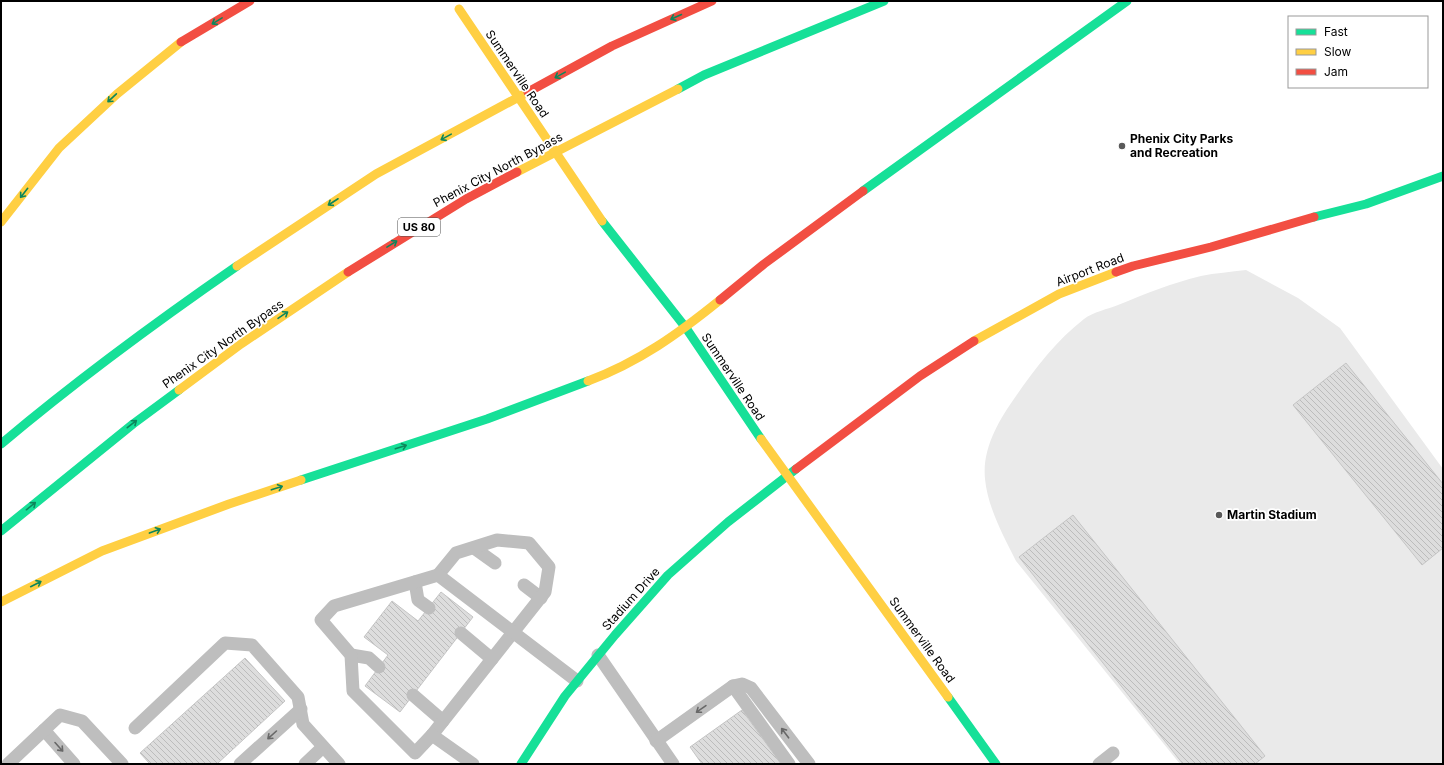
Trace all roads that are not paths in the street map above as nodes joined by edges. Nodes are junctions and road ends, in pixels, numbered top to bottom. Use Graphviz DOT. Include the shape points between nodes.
graph roads {
  1 [pos="250,1"];
  2 [pos="712,1"];
  3 [pos="884,1"];
  4 [pos="1127,1"];
  5 [pos="456,5"];
  6 [pos="1443,176"];
  7 [pos="1,222"];
  8 [pos="686,328"];
  9 [pos="1,444"];
  10 [pos="787,475"];
  11 [pos="1,531"];
  12 [pos="474,548"];
  13 [pos="495,563"];
  14 [pos="438,576"];
  15 [pos="416,582"];
  16 [pos="524,585"];
  17 [pos="541,598"];
  18 [pos="1,602"];
  19 [pos="429,608"];
  20 [pos="461,633"];
  21 [pos="512,633"];
  22 [pos="351,655"];
  23 [pos="598,655"];
  24 [pos="492,658"];
  25 [pos="379,666"];
  26 [pos="577,682"];
  27 [pos="733,686"];
  28 [pos="413,695"];
  29 [pos="301,709"];
  30 [pos="443,721"];
  31 [pos="135,728"];
  32 [pos="44,730"];
  33 [pos="432,735"];
  34 [pos="656,741"];
  35 [pos="323,747"];
  36 [pos="1113,753"];
  37 [pos="8,764"];
  38 [pos="74,764"];
  39 [pos="122,764"];
  40 [pos="240,764"];
  41 [pos="305,764"];
  42 [pos="339,764"];
  43 [pos="473,764"];
  44 [pos="521,764"];
  45 [pos="673,764"];
  46 [pos="790,764"];
  47 [pos="809,764"];
  48 [pos="996,764"];
  49 [pos="1099,764"];
  1 -- 7 [label="main road, one-way" via="178,44 117,94 59,148"];
  2 -- 9 [label="main road, one-way" via="612,46 376,174 262,248 152,325"];
  11 -- 3 [label="main road, Phenix City North Bypass / US 80, one-way" via="133,424 241,344 352,269 466,198 704,75"];
  4 -- 8 [label="main road" via="817,224"];
  5 -- 8 [label="main road, Summerville Road, bridge" via="602,221"];
  6 -- 10 [label="main road, Airport Road" via="1366,204 1133,266 1059,294 988,332 920,376"];
  8 -- 10 [label="main road, Summerville Road"];
  18 -- 8 [label="main road, one-way" via="102,551 229,504 488,419 613,372 639,359"];
  10 -- 23 [label="main road, Stadium Drive" via="668,575"];
  10 -- 48 [label="main road, Summerville Road"];
  12 -- 13 [label="lane"];
  12 -- 14 [label="lane" via="456,553"];
  12 -- 17 [label="lane" via="497,540 529,543 549,567 545,592"];
  14 -- 15 [label="lane"];
  14 -- 21 [label="lane"];
  15 -- 19 [label="lane" via="418,600"];
  15 -- 22 [label="lane" via="334,606 321,620"];
  16 -- 17 [label="lane"];
  17 -- 21 [label="lane"];
  20 -- 24 [label="lane"];
  21 -- 24 [label="lane"];
  21 -- 26 [label="lane"];
  22 -- 25 [label="lane" via="369,658"];
  22 -- 33 [label="lane" via="353,691 363,702 416,753"];
  23 -- 26 [label="main road, Stadium Drive"];
  23 -- 34 [label="lane"];
  24 -- 30 [label="lane"];
  26 -- 44 [label="main road, Stadium Drive" via="565,696"];
  27 -- 34 [label="lane, one-way"];
  27 -- 46 [label="lane"];
  47 -- 27 [label="lane, one-way" via="752,688 742,684"];
  28 -- 30 [label="lane"];
  29 -- 31 [label="lane" via="298,697 252,645 225,643"];
  29 -- 35 [label="lane" via="303,724"];
  29 -- 40 [label="lane, one-way"];
  30 -- 33 [label="lane"];
  32 -- 37 [label="lane"];
  32 -- 38 [label="lane, one-way"];
  32 -- 39 [label="lane" via="60,715 82,720"];
  33 -- 43 [label="lane"];
  34 -- 45 [label="lane"];
  35 -- 41 [label="lane"];
  35 -- 42 [label="lane"];
  36 -- 49 [label="lane"];
}
